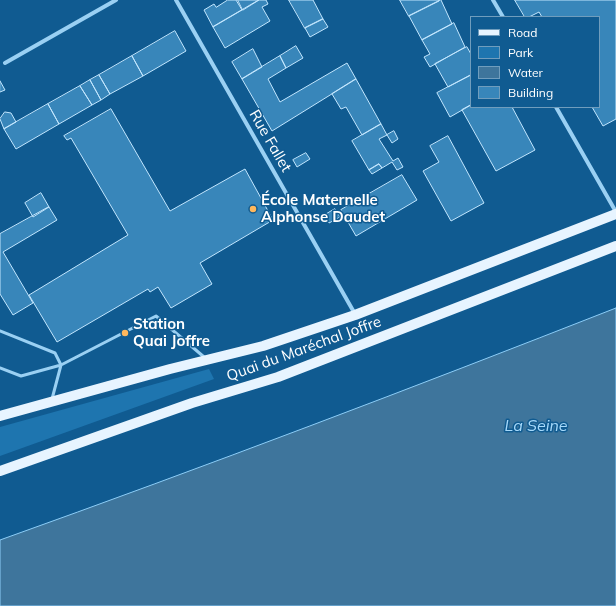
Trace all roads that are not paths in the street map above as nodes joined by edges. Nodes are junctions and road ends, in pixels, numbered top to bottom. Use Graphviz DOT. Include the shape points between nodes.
graph roads {
  1 [pos="116,0"];
  2 [pos="176,0"];
  3 [pos="493,0"];
  4 [pos="502,16"];
  5 [pos="5,63"];
  6 [pos="557,108"];
  7 [pos="616,213"];
  8 [pos="616,246"];
  9 [pos="355,315"];
  10 [pos="0,331"];
  11 [pos="207,360"];
  12 [pos="61,366"];
  13 [pos="0,368"];
  14 [pos="51,402"];
  15 [pos="0,416"];
  16 [pos="0,471"];
  1 -- 5 [label="street"];
  2 -- 9 [label="street, Rue Fallet"];
  3 -- 4 [label="street"];
  6 -- 7 [label="street"];
  7 -- 9 [label="main road, Quai du Maréchal Joffre"];
  8 -- 16 [label="main road, Quai du Maréchal Joffre" via="278,377 192,403"];
  9 -- 11 [label="main road, Quai du Maréchal Joffre" via="263,346"];
  10 -- 12 [label="lane" via="55,353"];
  11 -- 12 [label="lane" via="156,316"];
  11 -- 14 [label="main road, Quai du Maréchal Joffre"];
  12 -- 13 [label="lane" via="21,376"];
  12 -- 14 [label="lane"];
  14 -- 15 [label="main road, Quai du Maréchal Joffre"];
}
